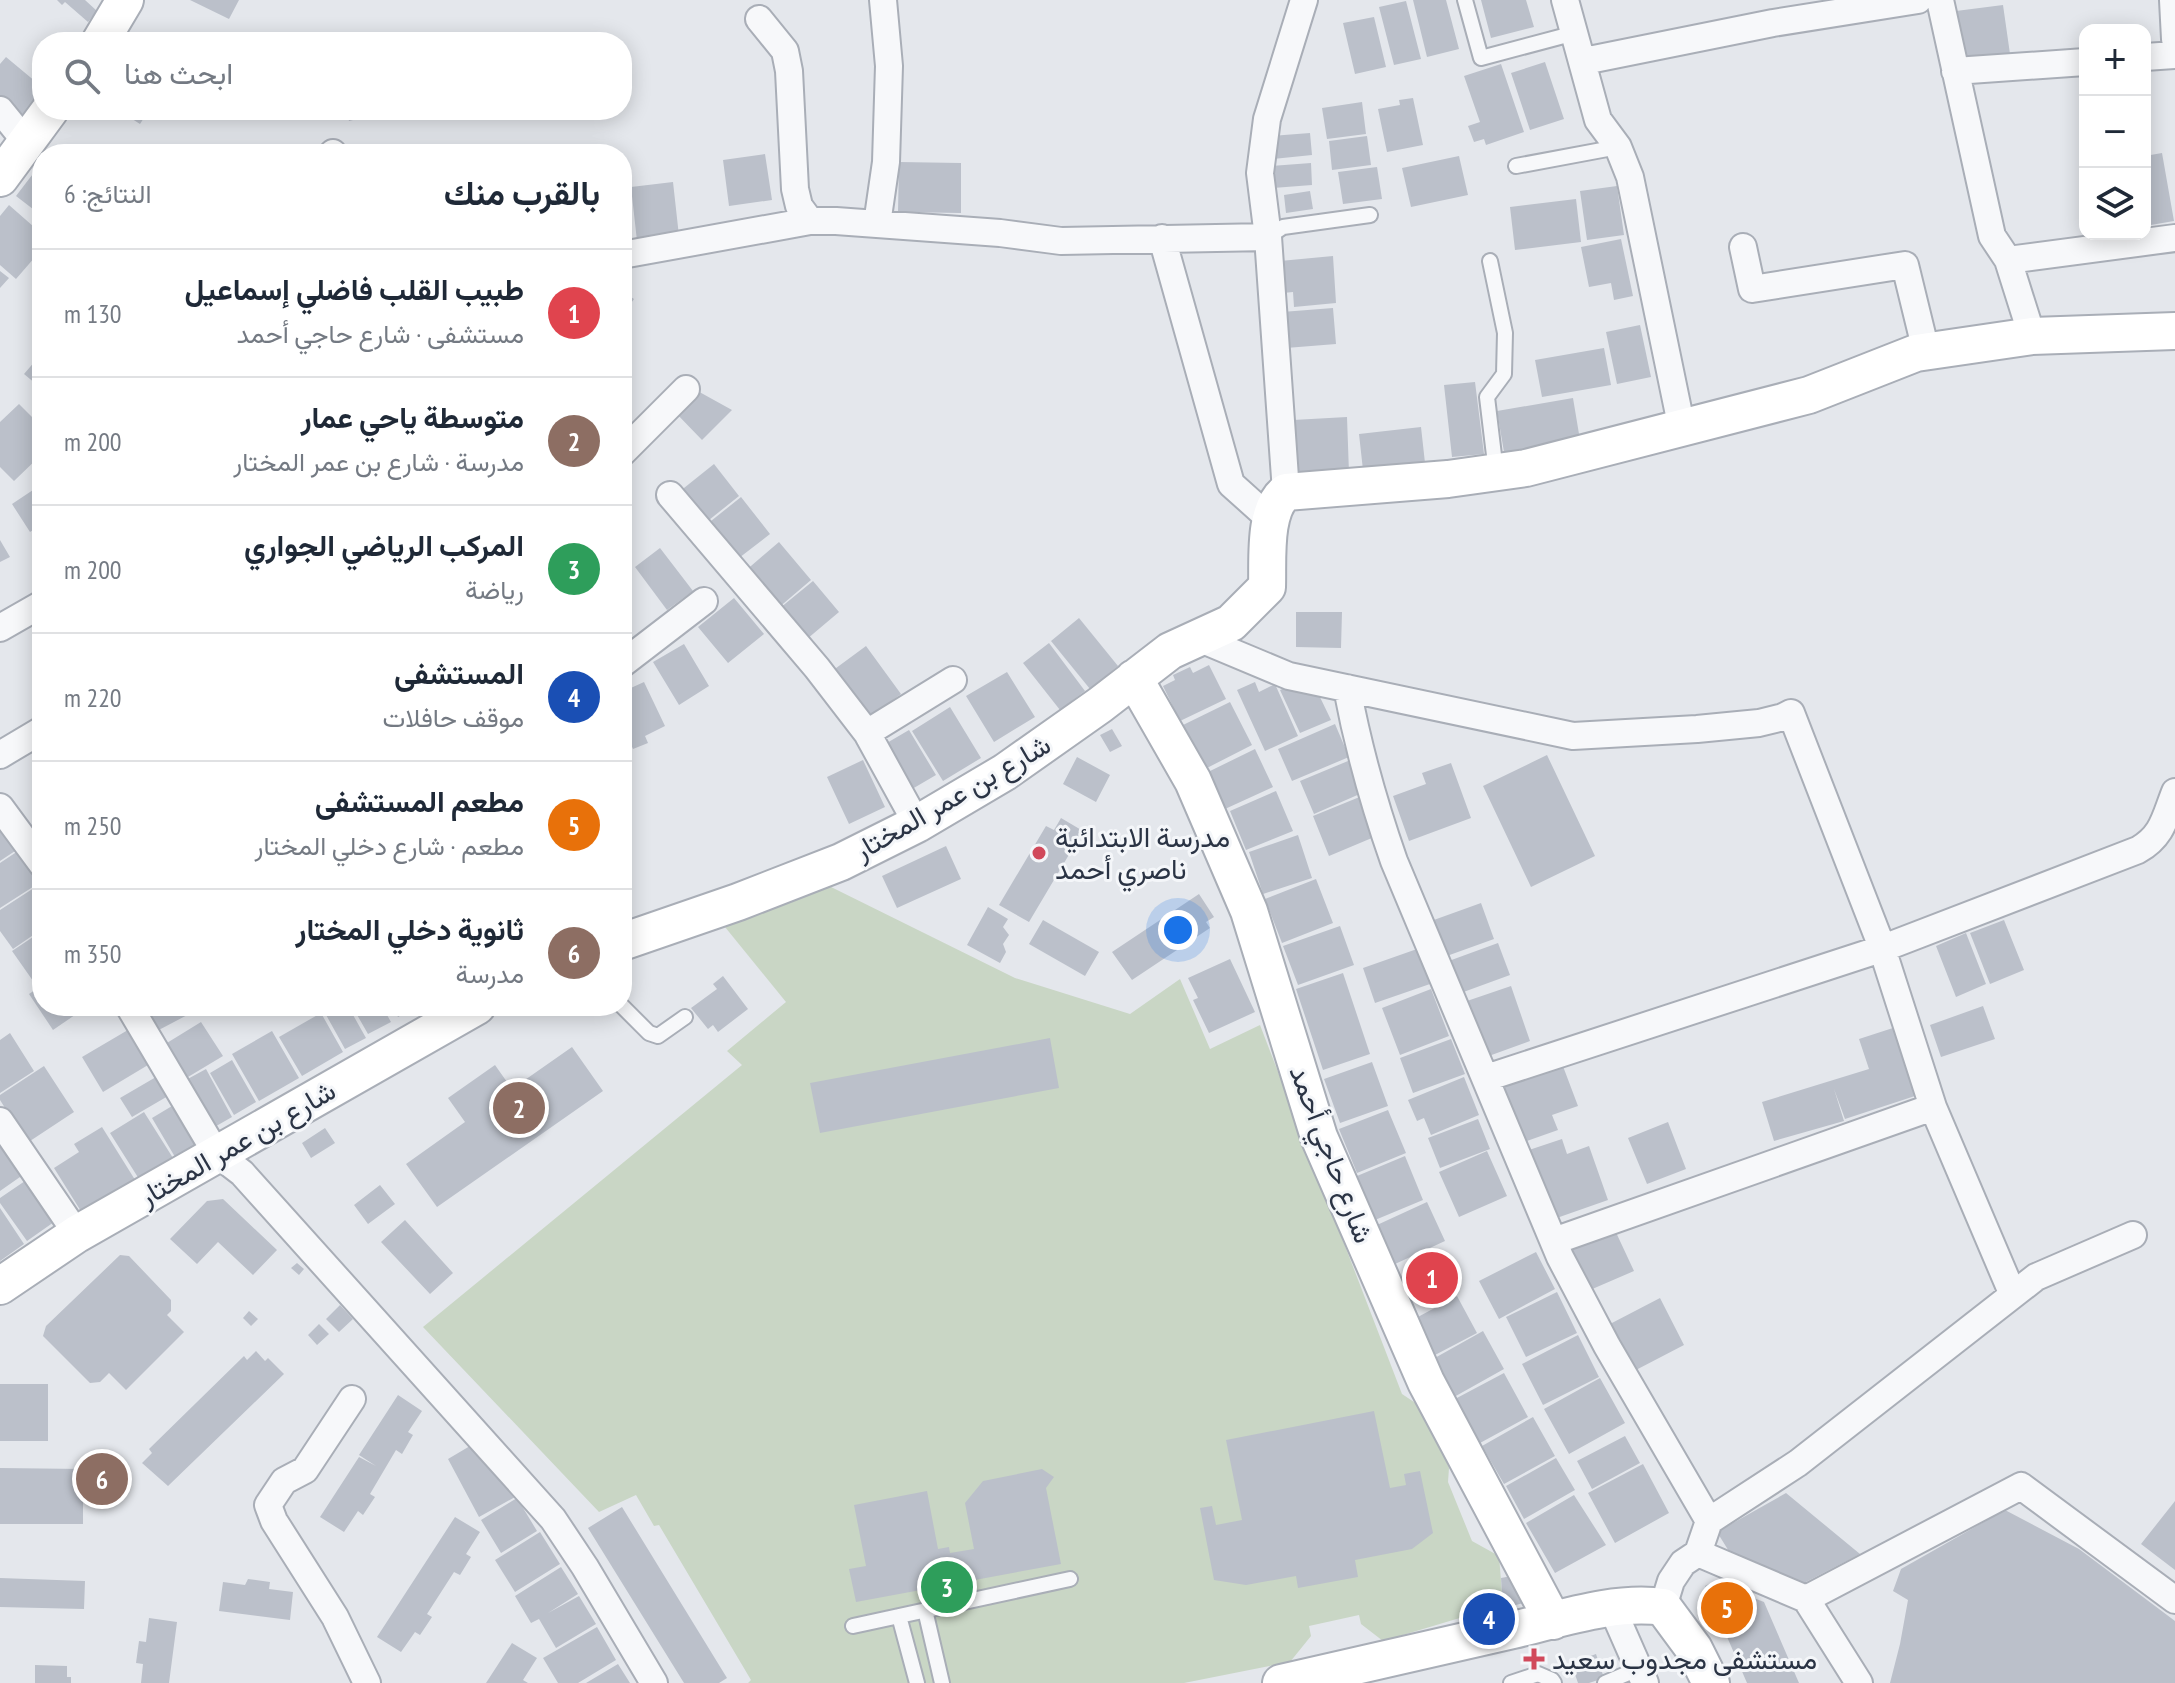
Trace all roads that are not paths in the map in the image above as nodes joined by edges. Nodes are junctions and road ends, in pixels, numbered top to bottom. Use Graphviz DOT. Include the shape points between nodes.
graph roads {
  1 [pos="125,0"];
  2 [pos="883,0"];
  3 [pos="1304,0"];
  4 [pos="1465,0"];
  5 [pos="1565,0"];
  6 [pos="1918,0"];
  7 [pos="1940,0"];
  8 [pos="2173,0"];
  9 [pos="1771,11"];
  10 [pos="759,19"];
  11 [pos="106,32"];
  12 [pos="1575,33"];
  13 [pos="2175,39"];
  14 [pos="2175,55"];
  15 [pos="2151,57"];
  16 [pos="1584,61"];
  17 [pos="2079,62"];
  18 [pos="1955,71"];
  19 [pos="0,110"];
  20 [pos="42,120"];
  21 [pos="26,142"];
  22 [pos="1618,147"];
  23 [pos="1516,166"];
  24 [pos="0,178"];
  25 [pos="1370,215"];
  26 [pos="810,221"];
  27 [pos="877,224"];
  28 [pos="1268,237"];
  29 [pos="1162,238"];
  30 [pos="2175,238"];
  31 [pos="1743,247"];
  32 [pos="632,253"];
  33 [pos="2008,260"];
  34 [pos="1490,261"];
  35 [pos="2175,331"];
  36 [pos="2032,336"];
  37 [pos="1926,351"];
  38 [pos="686,389"];
  39 [pos="1682,429"];
  40 [pos="632,443"];
  41 [pos="1496,472"];
  42 [pos="670,495"];
  43 [pos="1278,506"];
  44 [pos="704,601"];
  45 [pos="32,610"];
  46 [pos="0,628"];
  47 [pos="1198,638"];
  48 [pos="632,656"];
  49 [pos="1134,678"];
  50 [pos="953,680"];
  51 [pos="1347,688"];
  52 [pos="867,733"];
  53 [pos="32,736"];
  54 [pos="0,755"];
  55 [pos="2175,792"];
  56 [pos="0,807"];
  57 [pos="917,824"];
  58 [pos="32,850"];
  59 [pos="632,939"];
  60 [pos="1881,949"];
  61 [pos="135,1016"];
  62 [pos="459,1016"];
  63 [pos="632,1016"];
  64 [pos="685,1017"];
  65 [pos="1486,1078"];
  66 [pos="1933,1107"];
  67 [pos="0,1121"];
  68 [pos="216,1153"];
  69 [pos="77,1234"];
  70 [pos="2133,1235"];
  71 [pos="1554,1241"];
  72 [pos="0,1286"];
  73 [pos="2013,1295"];
  74 [pos="352,1399"];
  75 [pos="1709,1521"];
  76 [pos="1698,1553"];
  77 [pos="1070,1579"];
  78 [pos="351,1594"];
  79 [pos="1806,1599"];
  80 [pos="2175,1600"];
  81 [pos="1663,1607"];
  82 [pos="1612,1608"];
  83 [pos="925,1610"];
  84 [pos="899,1616"];
  85 [pos="335,1617"];
  86 [pos="1553,1621"];
  87 [pos="853,1626"];
  88 [pos="356,1673"];
  89 [pos="1642,1676"];
  90 [pos="654,1683"];
  91 [pos="917,1683"];
  92 [pos="942,1683"];
  93 [pos="1281,1683"];
  94 [pos="1511,1683"];
  95 [pos="1554,1683"];
  96 [pos="1605,1683"];
  97 [pos="1711,1683"];
  98 [pos="1859,1683"];
  1 -- 11 [label="street"];
  2 -- 27 [label="street" via="889,66 886,162"];
  3 -- 28 [label="street" via="1267,119 1260,173"];
  4 -- 12 [label="lane" via="1481,58"];
  5 -- 12 [label="street"];
  6 -- 9 [label="street"];
  7 -- 18 [label="street"];
  8 -- 13 [label="street"];
  9 -- 16 [label="street"];
  10 -- 26 [label="street" via="785,51 795,189"];
  12 -- 16 [label="street"];
  14 -- 15 [label="street"];
  16 -- 22 [label="street" via="1598,120"];
  17 -- 18 [label="street"];
  18 -- 33 [label="street" via="1992,236"];
  19 -- 21 [label="street"];
  20 -- 21 [label="street"];
  21 -- 24 [label="street"];
  22 -- 23 [label="lane"];
  22 -- 39 [label="street" via="1630,177"];
  25 -- 28 [label="lane" via="1283,227"];
  26 -- 27 [label="street"];
  26 -- 32 [label="street"];
  27 -- 29 [label="street" via="1061,241"];
  28 -- 29 [label="street"];
  28 -- 43 [label="street"];
  29 -- 43 [label="street" via="1231,484"];
  30 -- 33 [label="street"];
  31 -- 37 [label="street" via="1752,289 1905,265"];
  33 -- 36 [label="street"];
  34 -- 41 [label="lane" via="1505,333 1504,374 1487,397"];
  35 -- 36 [label="street"];
  36 -- 37 [label="street"];
  37 -- 39 [label="street" via="1809,395"];
  38 -- 40 [label="street"];
  39 -- 41 [label="street"];
  41 -- 43 [label="street"];
  42 -- 52 [label="street"];
  43 -- 47 [label="street, شارع بن عمر المختار" via="1267,587 1231,623"];
  44 -- 48 [label="street"];
  45 -- 46 [label="street"];
  47 -- 49 [label="street, شارع بن عمر المختار"];
  47 -- 51 [label="street" via="1289,676"];
  49 -- 57 [label="street, شارع بن عمر المختار" via="1005,772"];
  49 -- 86 [label="street, شارع حاجي أحمد" via="1193,781 1249,911 1319,1137 1426,1382"];
  50 -- 52 [label="street"];
  51 -- 60 [label="street" via="1573,736 1759,723 1791,713"];
  51 -- 65 [label="street" via="1371,792 1394,861"];
  52 -- 57 [label="street"];
  53 -- 54 [label="street"];
  55 -- 60 [label="street" via="2161,829 2138,850"];
  56 -- 58 [label="street"];
  57 -- 59 [label="street, شارع بن عمر المختار" via="841,862"];
  60 -- 65 [label="street"];
  60 -- 66 [label="street"];
  61 -- 68 [label="street"];
  62 -- 68 [label="street, شارع بن عمر المختار"];
  63 -- 64 [label="lane" via="658,1036"];
  65 -- 71 [label="street"];
  66 -- 71 [label="street"];
  66 -- 73 [label="street"];
  67 -- 69 [label="street"];
  68 -- 69 [label="street, شارع بن عمر المختار"];
  68 -- 90 [label="street" via="242,1173 553,1519"];
  69 -- 72 [label="street, شارع بن عمر المختار"];
  70 -- 73 [label="street" via="2036,1277"];
  71 -- 75 [label="street" via="1607,1346"];
  73 -- 75 [label="street" via="1798,1463"];
  74 -- 85 [label="street" via="305,1470 284,1481 268,1505"];
  75 -- 76 [label="street"];
  76 -- 79 [label="street"];
  76 -- 81 [label="street" via="1671,1581"];
  77 -- 83 [label="lane"];
  78 -- 85 [label="street"];
  79 -- 80 [label="street" via="2021,1486"];
  79 -- 98 [label="street"];
  81 -- 82 [label="street"];
  81 -- 97 [label="street"];
  82 -- 86 [label="street"];
  82 -- 89 [label="street"];
  83 -- 84 [label="lane"];
  83 -- 92 [label="lane"];
  84 -- 87 [label="lane"];
  84 -- 91 [label="lane"];
  85 -- 88 [label="street"];
  86 -- 93 [label="street"];
  89 -- 96 [label="lane"];
  94 -- 95 [label="lane" via="1538,1674"];
}
